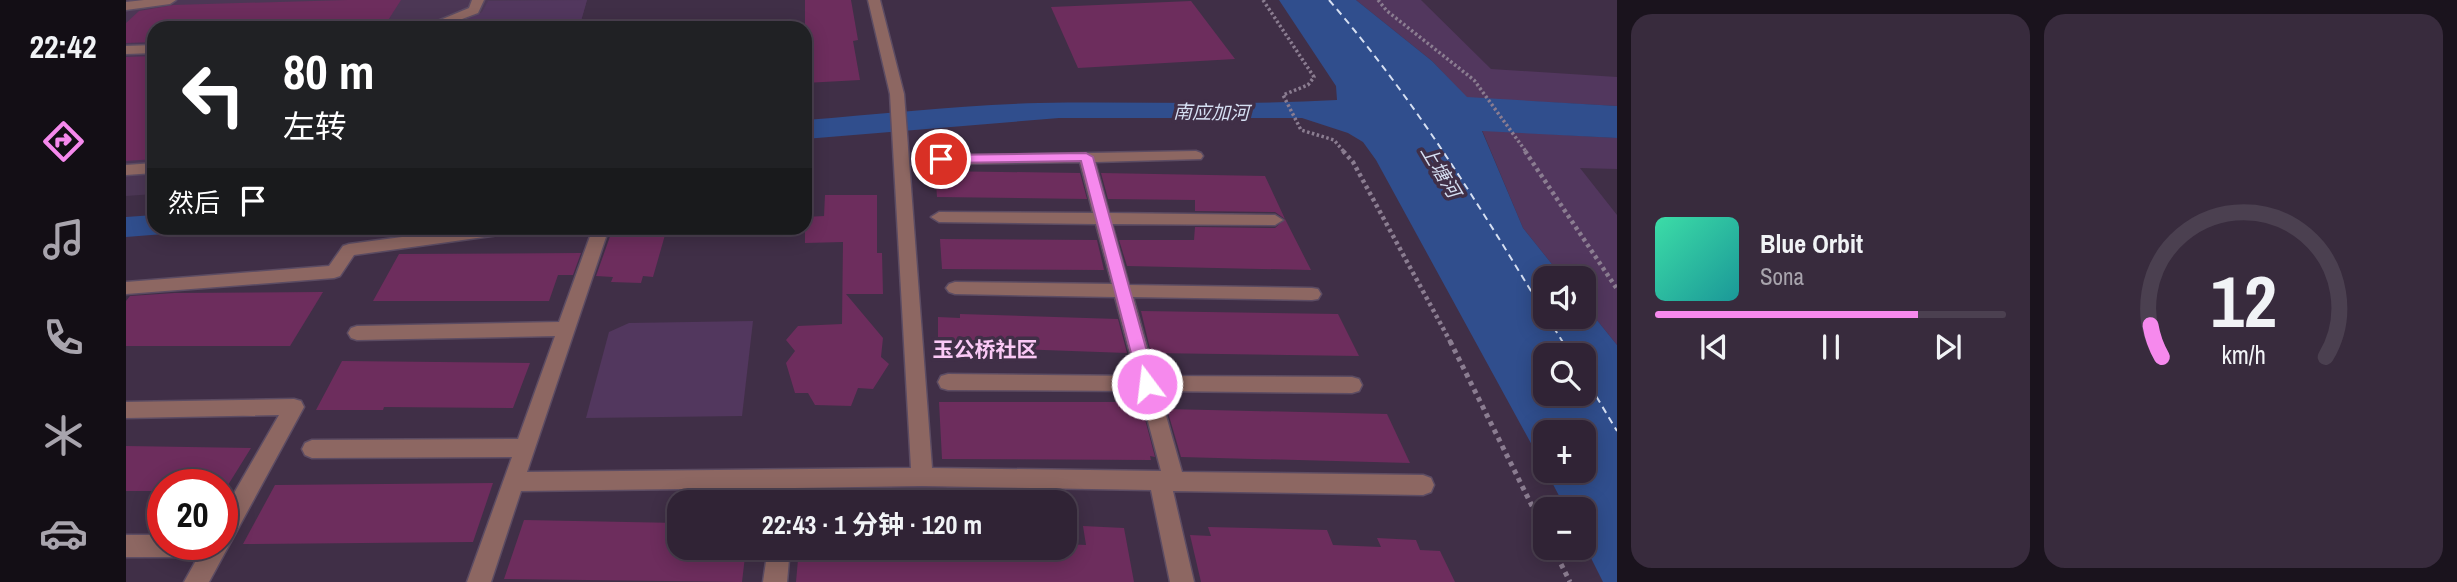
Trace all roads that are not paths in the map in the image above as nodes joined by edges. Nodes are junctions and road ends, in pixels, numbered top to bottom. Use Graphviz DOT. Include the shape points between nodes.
graph roads {
  1 [pos="170,0"];
  2 [pos="478,0"];
  3 [pos="874,0"];
  4 [pos="126,6"];
  5 [pos="446,21"];
  6 [pos="147,49"];
  7 [pos="126,50"];
  8 [pos="1196,156"];
  9 [pos="1086,157"];
  10 [pos="941,159"];
  11 [pos="147,168"];
  12 [pos="126,170"];
  13 [pos="939,216"];
  14 [pos="1103,218"];
  15 [pos="1275,220"];
  16 [pos="456,235"];
  17 [pos="599,235"];
  18 [pos="126,288"];
  19 [pos="955,288"];
  20 [pos="1123,291"];
  21 [pos="1312,293"];
  22 [pos="566,329"];
  23 [pos="357,333"];
  24 [pos="948,382"];
  25 [pos="1147,384"];
  26 [pos="1352,385"];
  27 [pos="126,410"];
  28 [pos="525,448"];
  29 [pos="312,449"];
  30 [pos="922,477"];
  31 [pos="784,478"];
  32 [pos="514,482"];
  33 [pos="1167,482"];
  34 [pos="1423,485"];
  35 [pos="784,490"];
  36 [pos="238,508"];
  37 [pos="147,545"];
  38 [pos="126,546"];
  39 [pos="209,560"];
  40 [pos="778,560"];
  41 [pos="196,582"];
  42 [pos="479,582"];
  43 [pos="775,582"];
  44 [pos="1182,582"];
  1 -- 4 [label="street"];
  2 -- 5 [label="street" via="474,10"];
  3 -- 30 [label="street" via="897,94"];
  6 -- 7 [label="street"];
  8 -- 9 [label="street"];
  9 -- 10 [label="street"];
  9 -- 14 [label="street"];
  11 -- 12 [label="street"];
  13 -- 14 [label="street"];
  14 -- 15 [label="street"];
  14 -- 20 [label="street"];
  16 -- 18 [label="street" via="349,250 334,272"];
  17 -- 22 [label="street"];
  19 -- 20 [label="street"];
  20 -- 21 [label="street"];
  20 -- 25 [label="street"];
  22 -- 23 [label="street"];
  22 -- 28 [label="street"];
  24 -- 25 [label="street"];
  25 -- 26 [label="street"];
  25 -- 33 [label="street"];
  27 -- 36 [label="street" via="294,407"];
  28 -- 29 [label="street"];
  28 -- 32 [label="street"];
  30 -- 31 [label="street"];
  30 -- 33 [label="street"];
  31 -- 32 [label="street"];
  31 -- 35 [label="street"];
  32 -- 42 [label="street"];
  33 -- 34 [label="street"];
  33 -- 44 [label="street"];
  37 -- 38 [label="street"];
  39 -- 41 [label="street"];
  40 -- 43 [label="street"];
}
